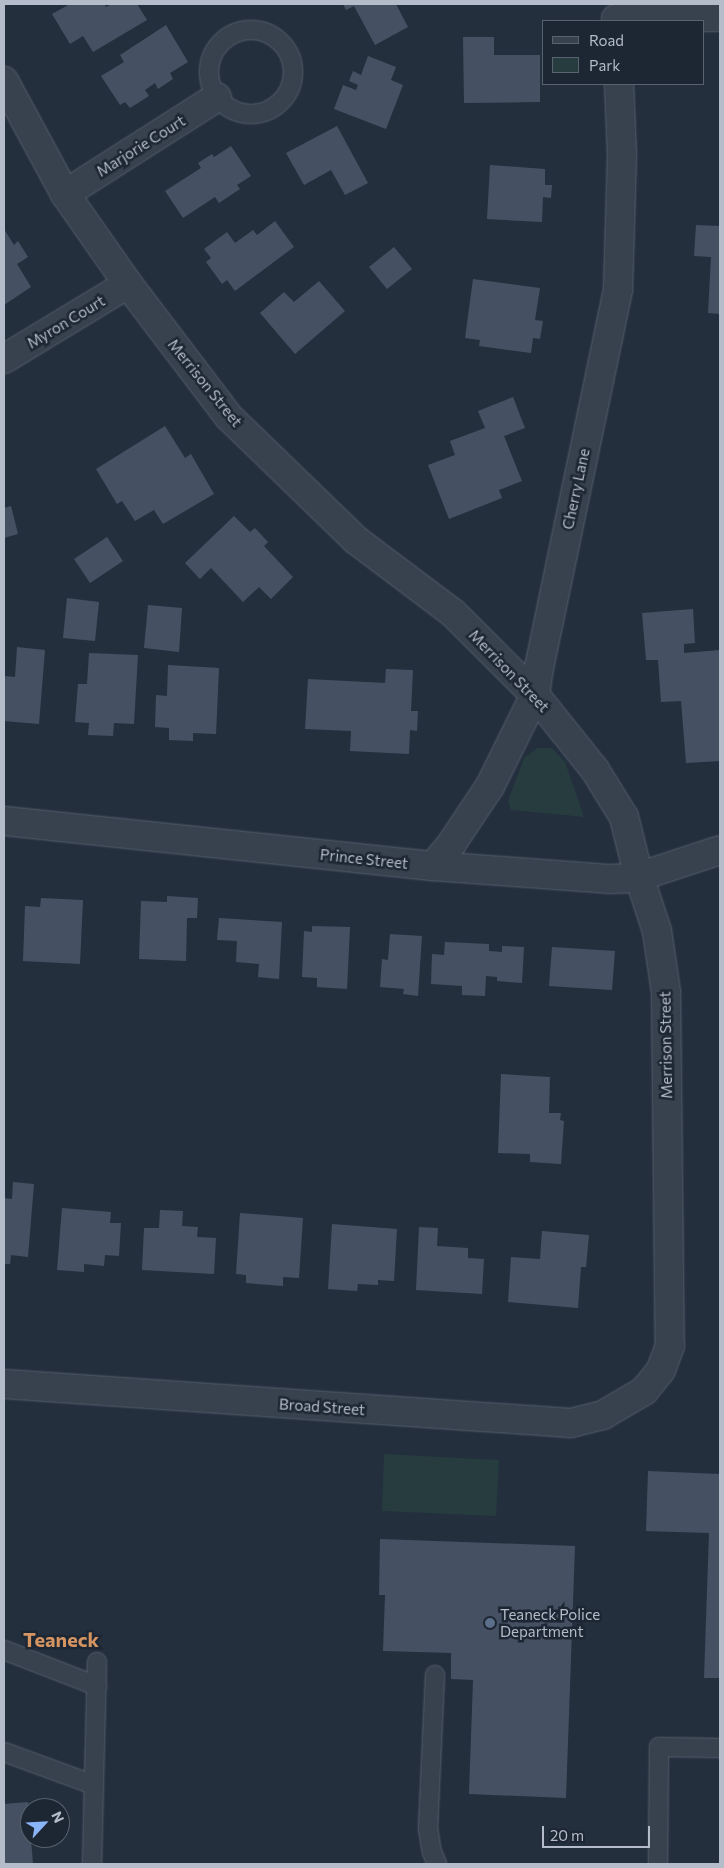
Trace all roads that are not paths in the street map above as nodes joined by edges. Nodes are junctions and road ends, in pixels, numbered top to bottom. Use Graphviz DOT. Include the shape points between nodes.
graph roads {
  1 [pos="615,15"];
  2 [pos="720,18"];
  3 [pos="4,81"];
  4 [pos="619,85"];
  5 [pos="217,97"];
  6 [pos="65,194"];
  7 [pos="128,284"];
  8 [pos="4,359"];
  9 [pos="535,695"];
  10 [pos="4,821"];
  11 [pos="720,850"];
  12 [pos="433,866"];
  13 [pos="640,876"];
  14 [pos="4,1384"];
  15 [pos="640,1394"];
  16 [pos="4,1650"];
  17 [pos="98,1662"];
  18 [pos="435,1675"];
  19 [pos="97,1686"];
  20 [pos="720,1748"];
  21 [pos="4,1752"];
  22 [pos="94,1786"];
  23 [pos="92,1864"];
  24 [pos="437,1864"];
  25 [pos="658,1864"];
  1 -- 2 [label="street"];
  3 -- 6 [label="street, Merrison Street"];
  4 -- 9 [label="street, Cherry Lane" via="622,155 618,290"];
  5 -- 5 [label="lane" via="241,114 270,110 290,89 292,60 285,47 264,31 238,32 226,38 216,48 209,72"];
  5 -- 6 [label="street, Marjorie Court"];
  6 -- 7 [label="street, Merrison Street"];
  7 -- 8 [label="street, Myron Court"];
  7 -- 9 [label="street, Merrison Street" via="229,417 356,540 453,613"];
  9 -- 12 [label="street, Cherry Lane" via="490,786"];
  9 -- 13 [label="street, Merrison Street" via="595,770 624,817"];
  10 -- 12 [label="street, Prince Street"];
  11 -- 13 [label="street, Prince Street"];
  12 -- 13 [label="street, Prince Street" via="609,878"];
  13 -- 15 [label="street, Merrison Street" via="657,931 666,992 670,1346 661,1370"];
  14 -- 15 [label="street, Broad Street" via="562,1423 603,1415"];
  16 -- 19 [label="lane"];
  17 -- 19 [label="lane"];
  18 -- 24 [label="lane" via="428,1828"];
  19 -- 22 [label="lane"];
  20 -- 25 [label="lane" via="659,1747"];
  21 -- 22 [label="lane"];
  22 -- 23 [label="lane"];
}
